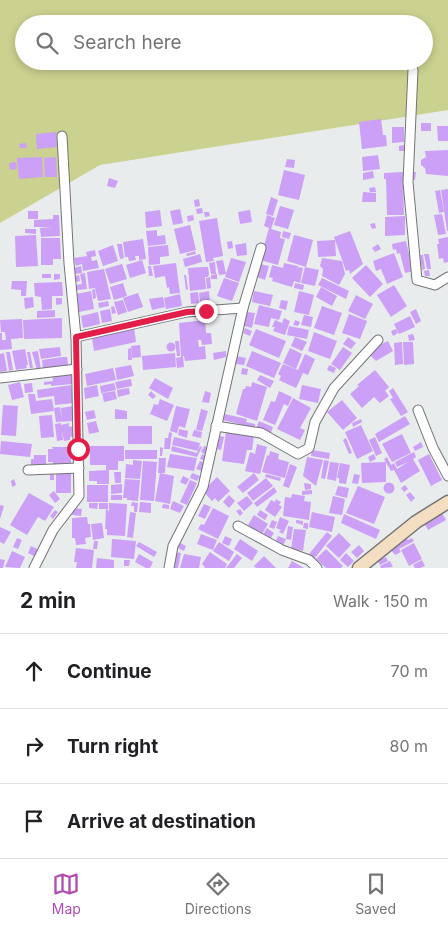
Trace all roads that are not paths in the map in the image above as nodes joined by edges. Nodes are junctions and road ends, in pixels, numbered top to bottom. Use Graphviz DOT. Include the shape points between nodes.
graph roads {
  1 [pos="413,70"];
  2 [pos="62,136"];
  3 [pos="260,248"];
  4 [pos="448,277"];
  5 [pos="243,308"];
  6 [pos="76,337"];
  7 [pos="378,340"];
  8 [pos="77,369"];
  9 [pos="0,378"];
  10 [pos="418,410"];
  11 [pos="216,426"];
  12 [pos="79,468"];
  13 [pos="28,470"];
  14 [pos="448,476"];
  15 [pos="448,502"];
  16 [pos="238,526"];
  17 [pos="34,568"];
  18 [pos="170,568"];
  19 [pos="317,568"];
  20 [pos="359,568"];
  1 -- 4 [label="street" via="408,182 417,280 435,285"];
  2 -- 6 [label="street"];
  3 -- 5 [label="street"];
  5 -- 6 [label="street" via="187,312"];
  5 -- 11 [label="street"];
  6 -- 8 [label="street"];
  7 -- 11 [label="street" via="334,388 315,422 310,448 298,454 261,433"];
  8 -- 9 [label="street"];
  8 -- 12 [label="street"];
  10 -- 14 [label="street"];
  11 -- 18 [label="street" via="203,487 173,546"];
  12 -- 13 [label="street"];
  12 -- 17 [label="street" via="79,496 53,530"];
  15 -- 20 [label="street" via="416,522"];
  16 -- 19 [label="street" via="310,560"];
}
